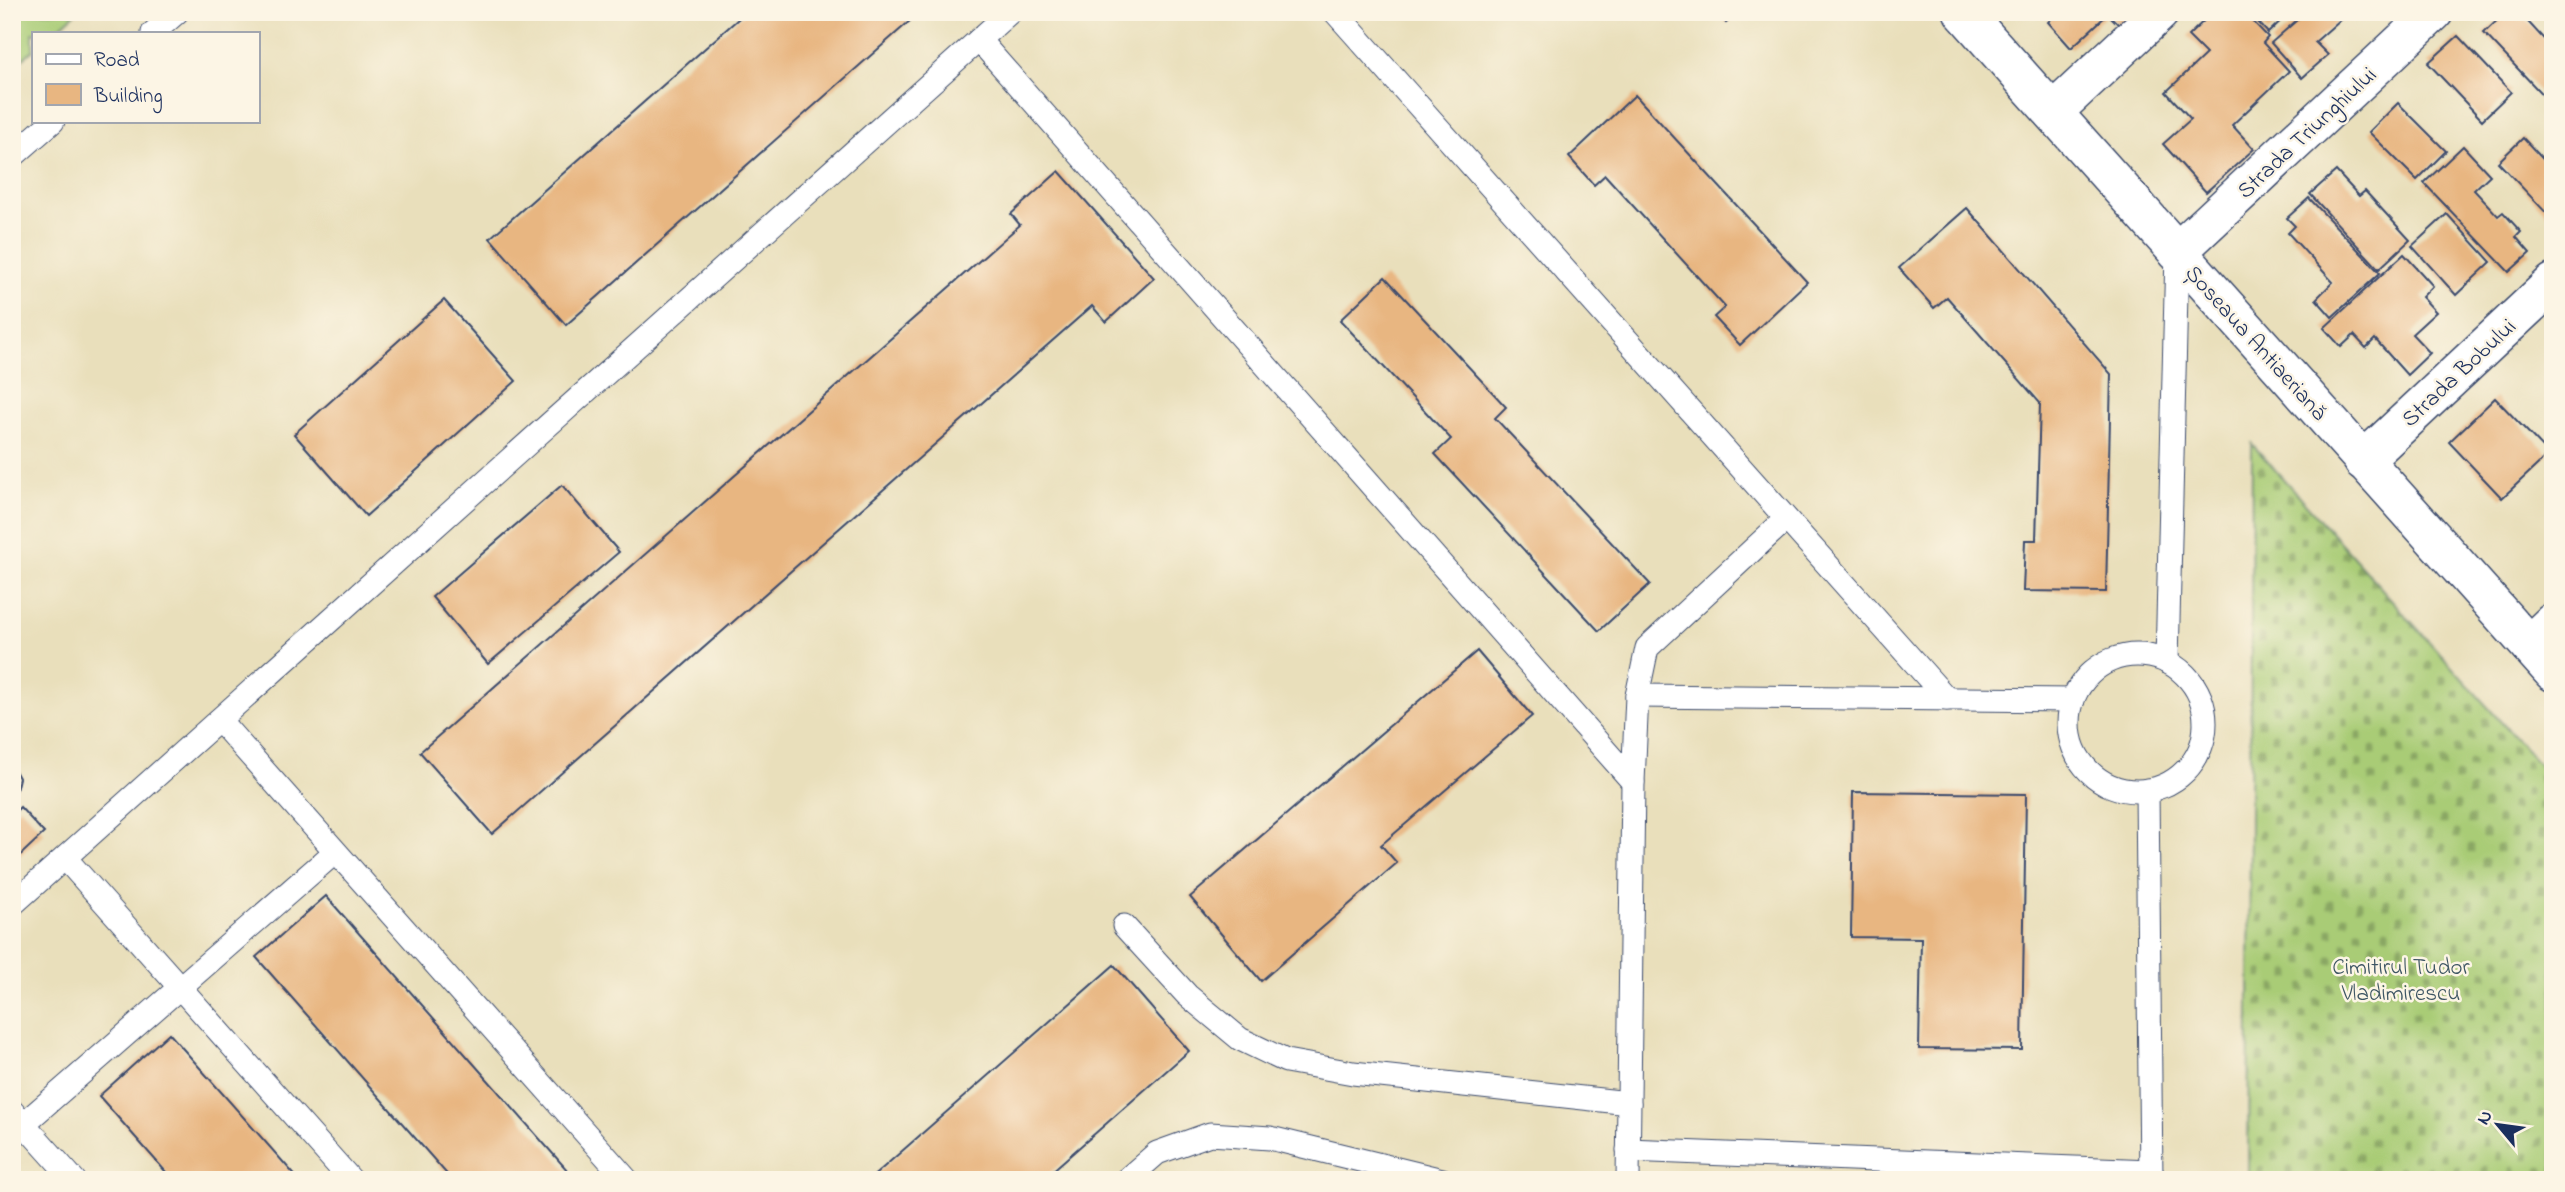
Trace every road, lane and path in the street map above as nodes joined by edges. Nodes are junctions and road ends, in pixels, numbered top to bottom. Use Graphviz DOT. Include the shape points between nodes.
graph roads {
  1 [pos="177,12"];
  2 [pos="1010,12"];
  3 [pos="1335,12"];
  4 [pos="1963,12"];
  5 [pos="2160,12"];
  6 [pos="2434,12"];
  7 [pos="154,32"];
  8 [pos="979,40"];
  9 [pos="2053,112"];
  10 [pos="52,122"];
  11 [pos="12,157"];
  12 [pos="2177,252"];
  13 [pos="2553,283"];
  14 [pos="2363,461"];
  15 [pos="1786,519"];
  16 [pos="2545,646"];
  17 [pos="2167,662"];
  18 [pos="1637,696"];
  19 [pos="1947,699"];
  20 [pos="2073,700"];
  21 [pos="219,720"];
  22 [pos="1633,782"];
  23 [pos="2147,790"];
  24 [pos="335,852"];
  25 [pos="65,858"];
  26 [pos="12,905"];
  27 [pos="1124,926"];
  28 [pos="180,988"];
  29 [pos="1629,1103"];
  30 [pos="16,1123"];
  31 [pos="1628,1150"];
  32 [pos="2151,1175"];
  33 [pos="74,1180"];
  34 [pos="351,1180"];
  35 [pos="627,1180"];
  36 [pos="1126,1180"];
  37 [pos="1442,1180"];
  38 [pos="1628,1180"];
  1 -- 7 [label="lane"];
  2 -- 8 [label="lane"];
  3 -- 15 [label="lane"];
  4 -- 9 [label="main road, Șoseaua Antiaeriană"];
  5 -- 9 [label="main road"];
  6 -- 12 [label="main road, Strada Triunghiului"];
  8 -- 21 [label="lane"];
  8 -- 22 [label="lane"];
  9 -- 12 [label="main road, Șoseaua Antiaeriană"];
  10 -- 11 [label="lane"];
  12 -- 14 [label="main road, Șoseaua Antiaeriană"];
  12 -- 17 [label="lane"];
  13 -- 14 [label="main road, Strada Bobului"];
  14 -- 16 [label="main road, Șoseaua Antiaeriană"];
  15 -- 18 [label="lane" via="1647,648"];
  15 -- 19 [label="lane"];
  17 -- 20 [label="lane" via="2133,655 2112,660 2092,671"];
  17 -- 23 [label="lane" via="2191,681 2202,701 2206,723 2192,764 2176,780"];
  18 -- 19 [label="lane"];
  18 -- 22 [label="lane"];
  19 -- 20 [label="lane"];
  20 -- 23 [label="lane" via="2069,734 2076,756 2091,774 2110,786 2132,792"];
  21 -- 24 [label="lane"];
  21 -- 25 [label="lane"];
  22 -- 29 [label="lane"];
  23 -- 32 [label="lane"];
  24 -- 28 [label="lane"];
  24 -- 35 [label="lane"];
  25 -- 26 [label="lane"];
  25 -- 28 [label="lane"];
  27 -- 29 [label="lane" via="1187,995 1240,1039 1286,1061 1353,1073"];
  28 -- 30 [label="lane"];
  28 -- 34 [label="lane"];
  29 -- 31 [label="lane"];
  30 -- 33 [label="lane"];
  31 -- 32 [label="lane"];
  31 -- 38 [label="lane"];
  36 -- 37 [label="lane" via="1157,1153 1210,1134 1270,1138"];
}
